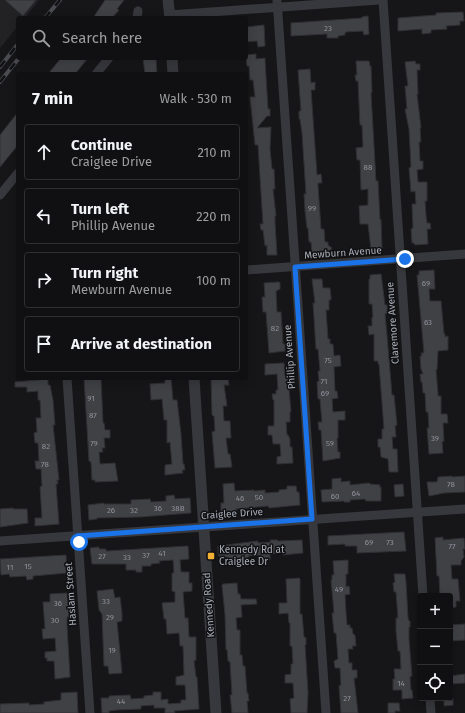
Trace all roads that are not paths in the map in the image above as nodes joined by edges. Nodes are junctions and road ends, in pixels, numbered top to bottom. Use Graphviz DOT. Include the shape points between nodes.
graph roads {
  1 [pos="168,0"];
  2 [pos="379,0"];
  3 [pos="382,0"];
  4 [pos="278,4"];
  5 [pos="170,16"];
  6 [pos="107,60"];
  7 [pos="172,60"];
  8 [pos="98,72"];
  9 [pos="173,72"];
  10 [pos="16,175"];
  11 [pos="0,195"];
  12 [pos="465,254"];
  13 [pos="400,260"];
  14 [pos="295,267"];
  15 [pos="248,270"];
  16 [pos="67,380"];
  17 [pos="194,380"];
  18 [pos="465,509"];
  19 [pos="417,512"];
  20 [pos="312,519"];
  21 [pos="204,526"];
  22 [pos="78,536"];
  23 [pos="0,541"];
  24 [pos="423,593"];
  25 [pos="430,701"];
  26 [pos="90,713"];
  27 [pos="216,713"];
  28 [pos="326,713"];
  29 [pos="431,713"];
  1 -- 5 [label="street"];
  2 -- 4 [label="street"];
  3 -- 13 [label="street, Claremore Avenue"];
  4 -- 5 [label="street"];
  4 -- 14 [label="street, Phillip Avenue"];
  6 -- 8 [label="street"];
  7 -- 9 [label="street"];
  10 -- 11 [label="street"];
  12 -- 13 [label="street, Mewburn Avenue"];
  13 -- 14 [label="street, Mewburn Avenue"];
  13 -- 19 [label="street, Claremore Avenue"];
  14 -- 15 [label="street, Mewburn Avenue"];
  14 -- 20 [label="street, Phillip Avenue"];
  16 -- 22 [label="street, Haslam Street"];
  17 -- 21 [label="street, Kennedy Road"];
  18 -- 19 [label="street, Craiglee Drive"];
  19 -- 20 [label="street, Craiglee Drive"];
  19 -- 24 [label="street, Claremore Avenue"];
  20 -- 21 [label="street, Craiglee Drive"];
  20 -- 28 [label="street, Phillip Avenue"];
  21 -- 22 [label="street, Craiglee Drive"];
  21 -- 27 [label="street, Kennedy Road"];
  22 -- 23 [label="street, Craiglee Drive"];
  22 -- 26 [label="street, Haslam Street"];
  25 -- 29 [label="street"];
}
